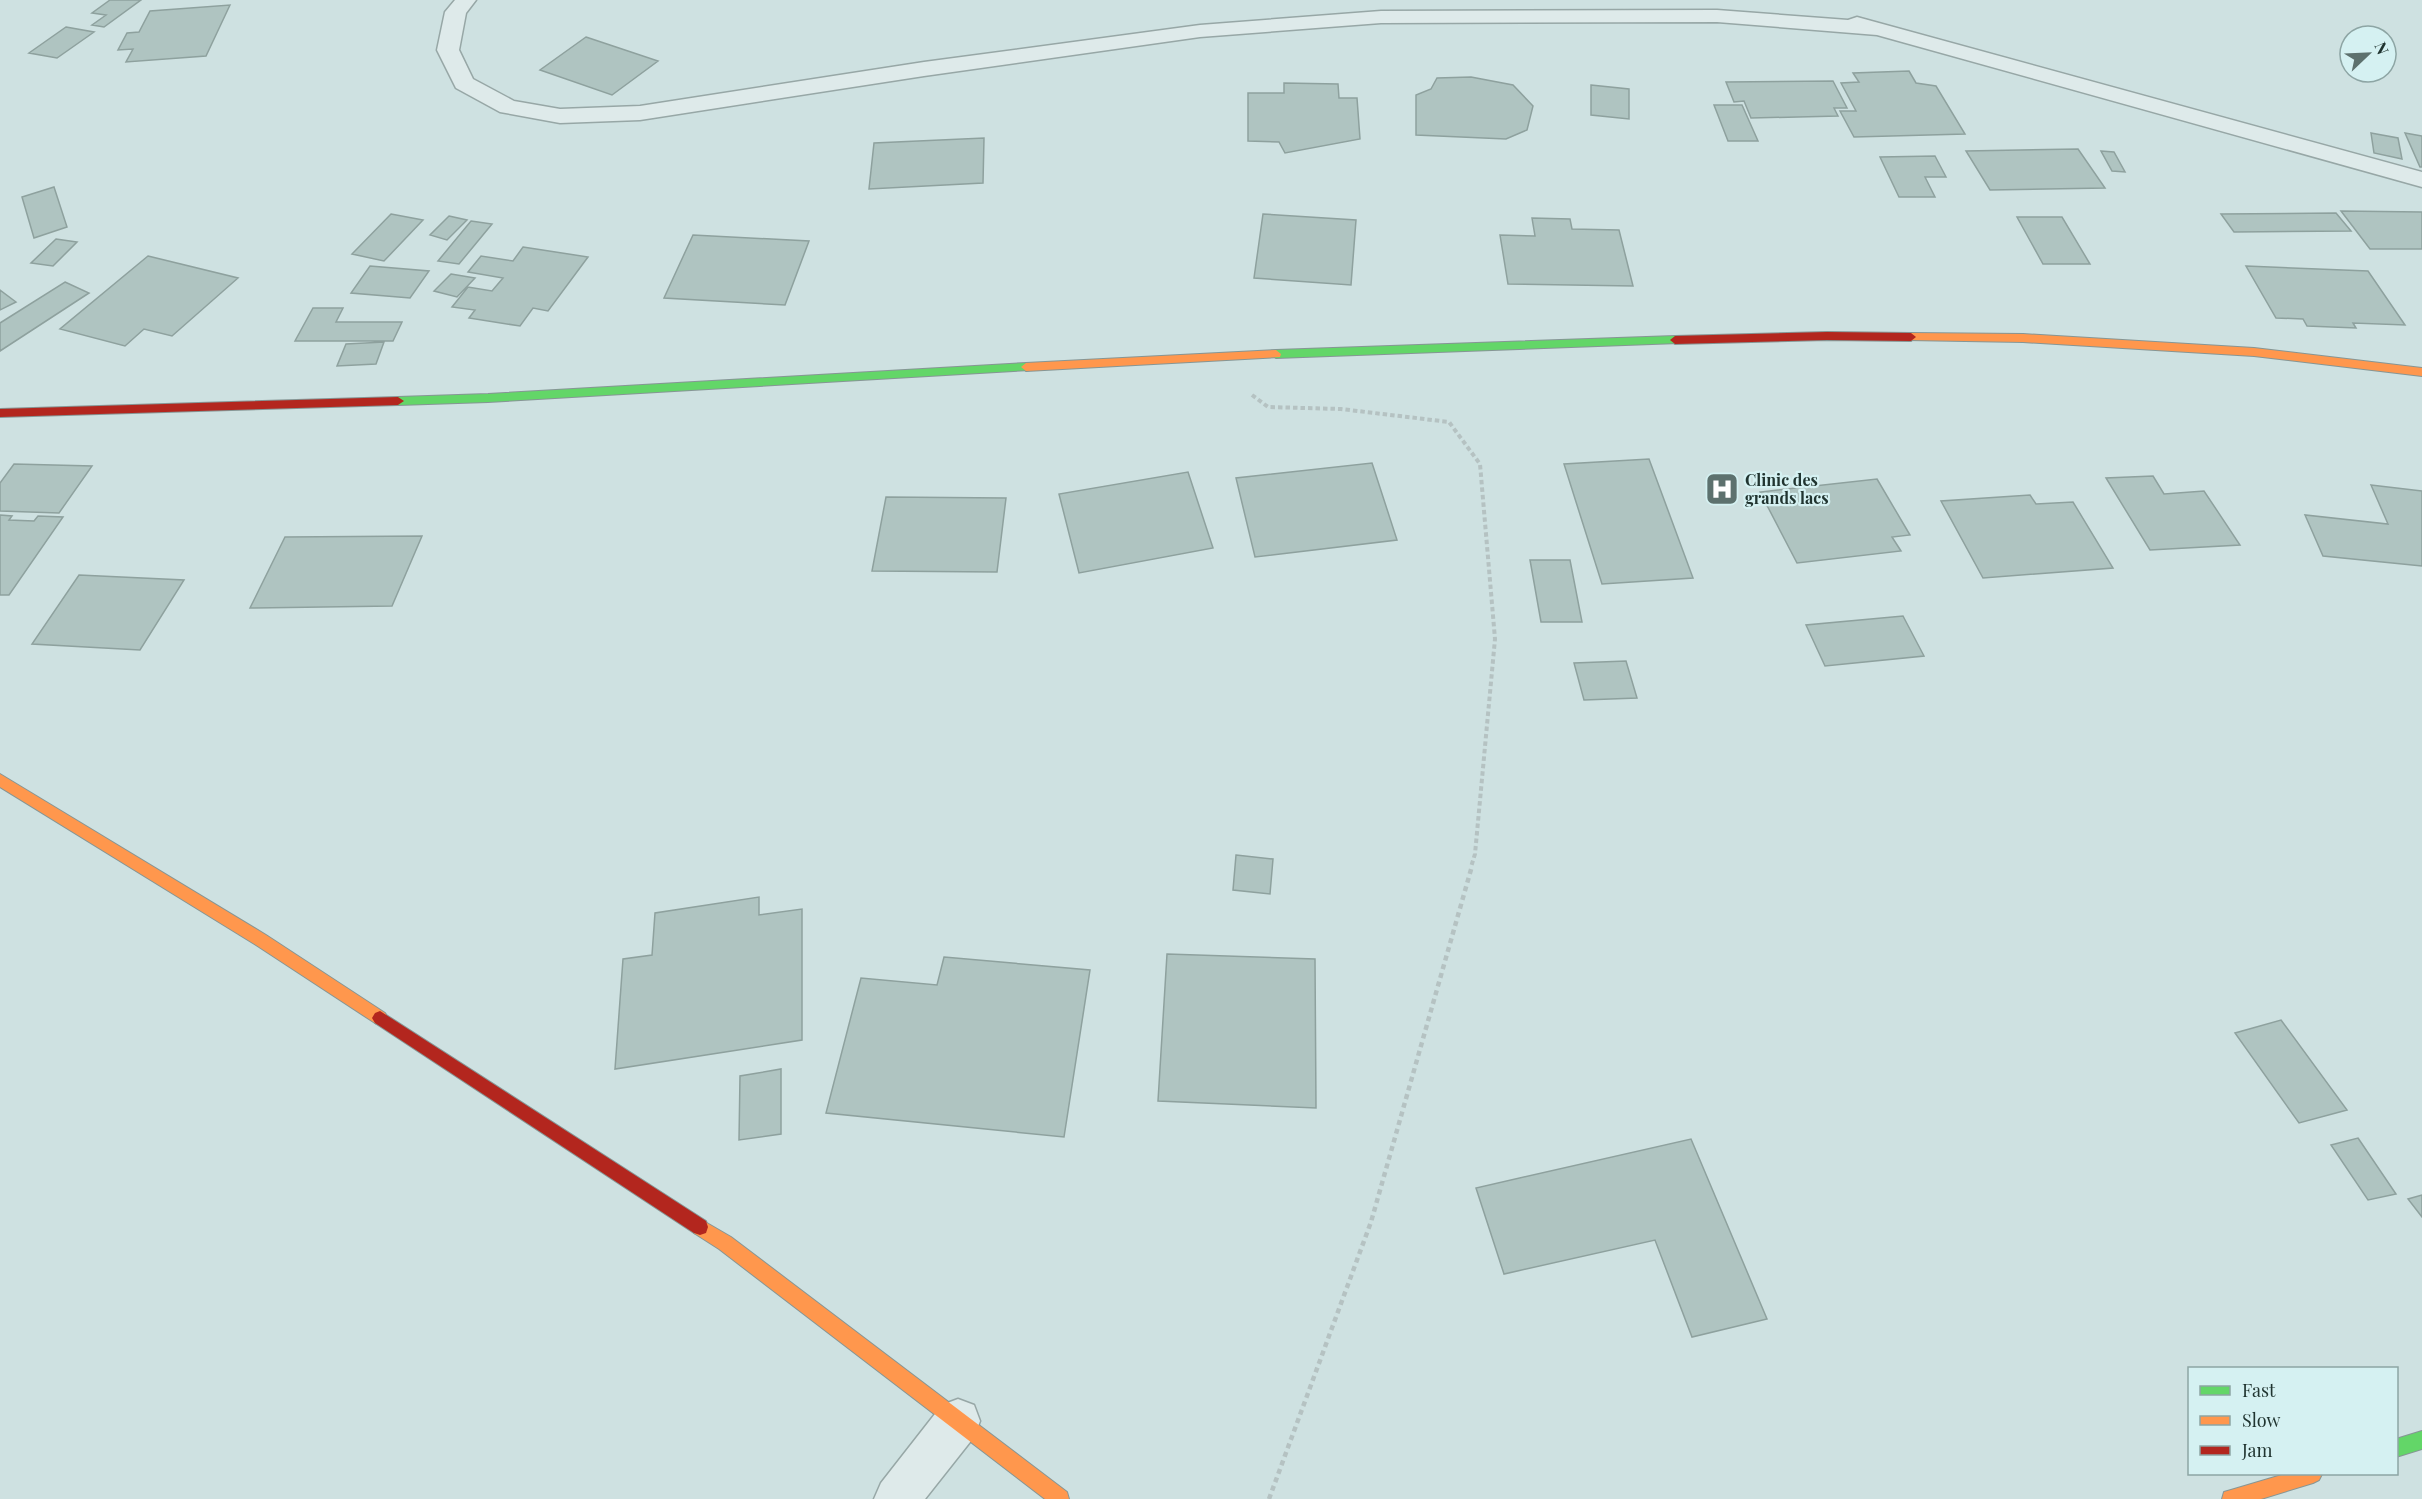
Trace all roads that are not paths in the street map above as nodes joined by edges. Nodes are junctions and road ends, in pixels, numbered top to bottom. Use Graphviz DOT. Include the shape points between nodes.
graph roads {
  1 [pos="466,0"];
  2 [pos="1778,0"];
  3 [pos="1879,29"];
  4 [pos="2422,180"];
  5 [pos="2422,372"];
  6 [pos="0,413"];
  7 [pos="0,780"];
  8 [pos="958,1421"];
  9 [pos="2422,1440"];
  10 [pos="2398,1448"];
  11 [pos="2307,1475"];
  12 [pos="897,1499"];
  13 [pos="1060,1499"];
  14 [pos="2231,1499"];
  1 -- 3 [label="street" via="456,12 448,50 464,84 508,107 560,116 640,113 1200,31 1381,17 1717,16"];
  2 -- 3 [label="street"];
  3 -- 4 [label="street" via="2298,142"];
  5 -- 6 [label="street" via="2254,352 2023,338 1827,336 1569,342 818,377 488,398"];
  7 -- 8 [label="street" via="261,940 724,1243"];
  8 -- 12 [label="street"];
  8 -- 13 [label="street"];
  9 -- 10 [label="street"];
  11 -- 14 [label="street"];
}
